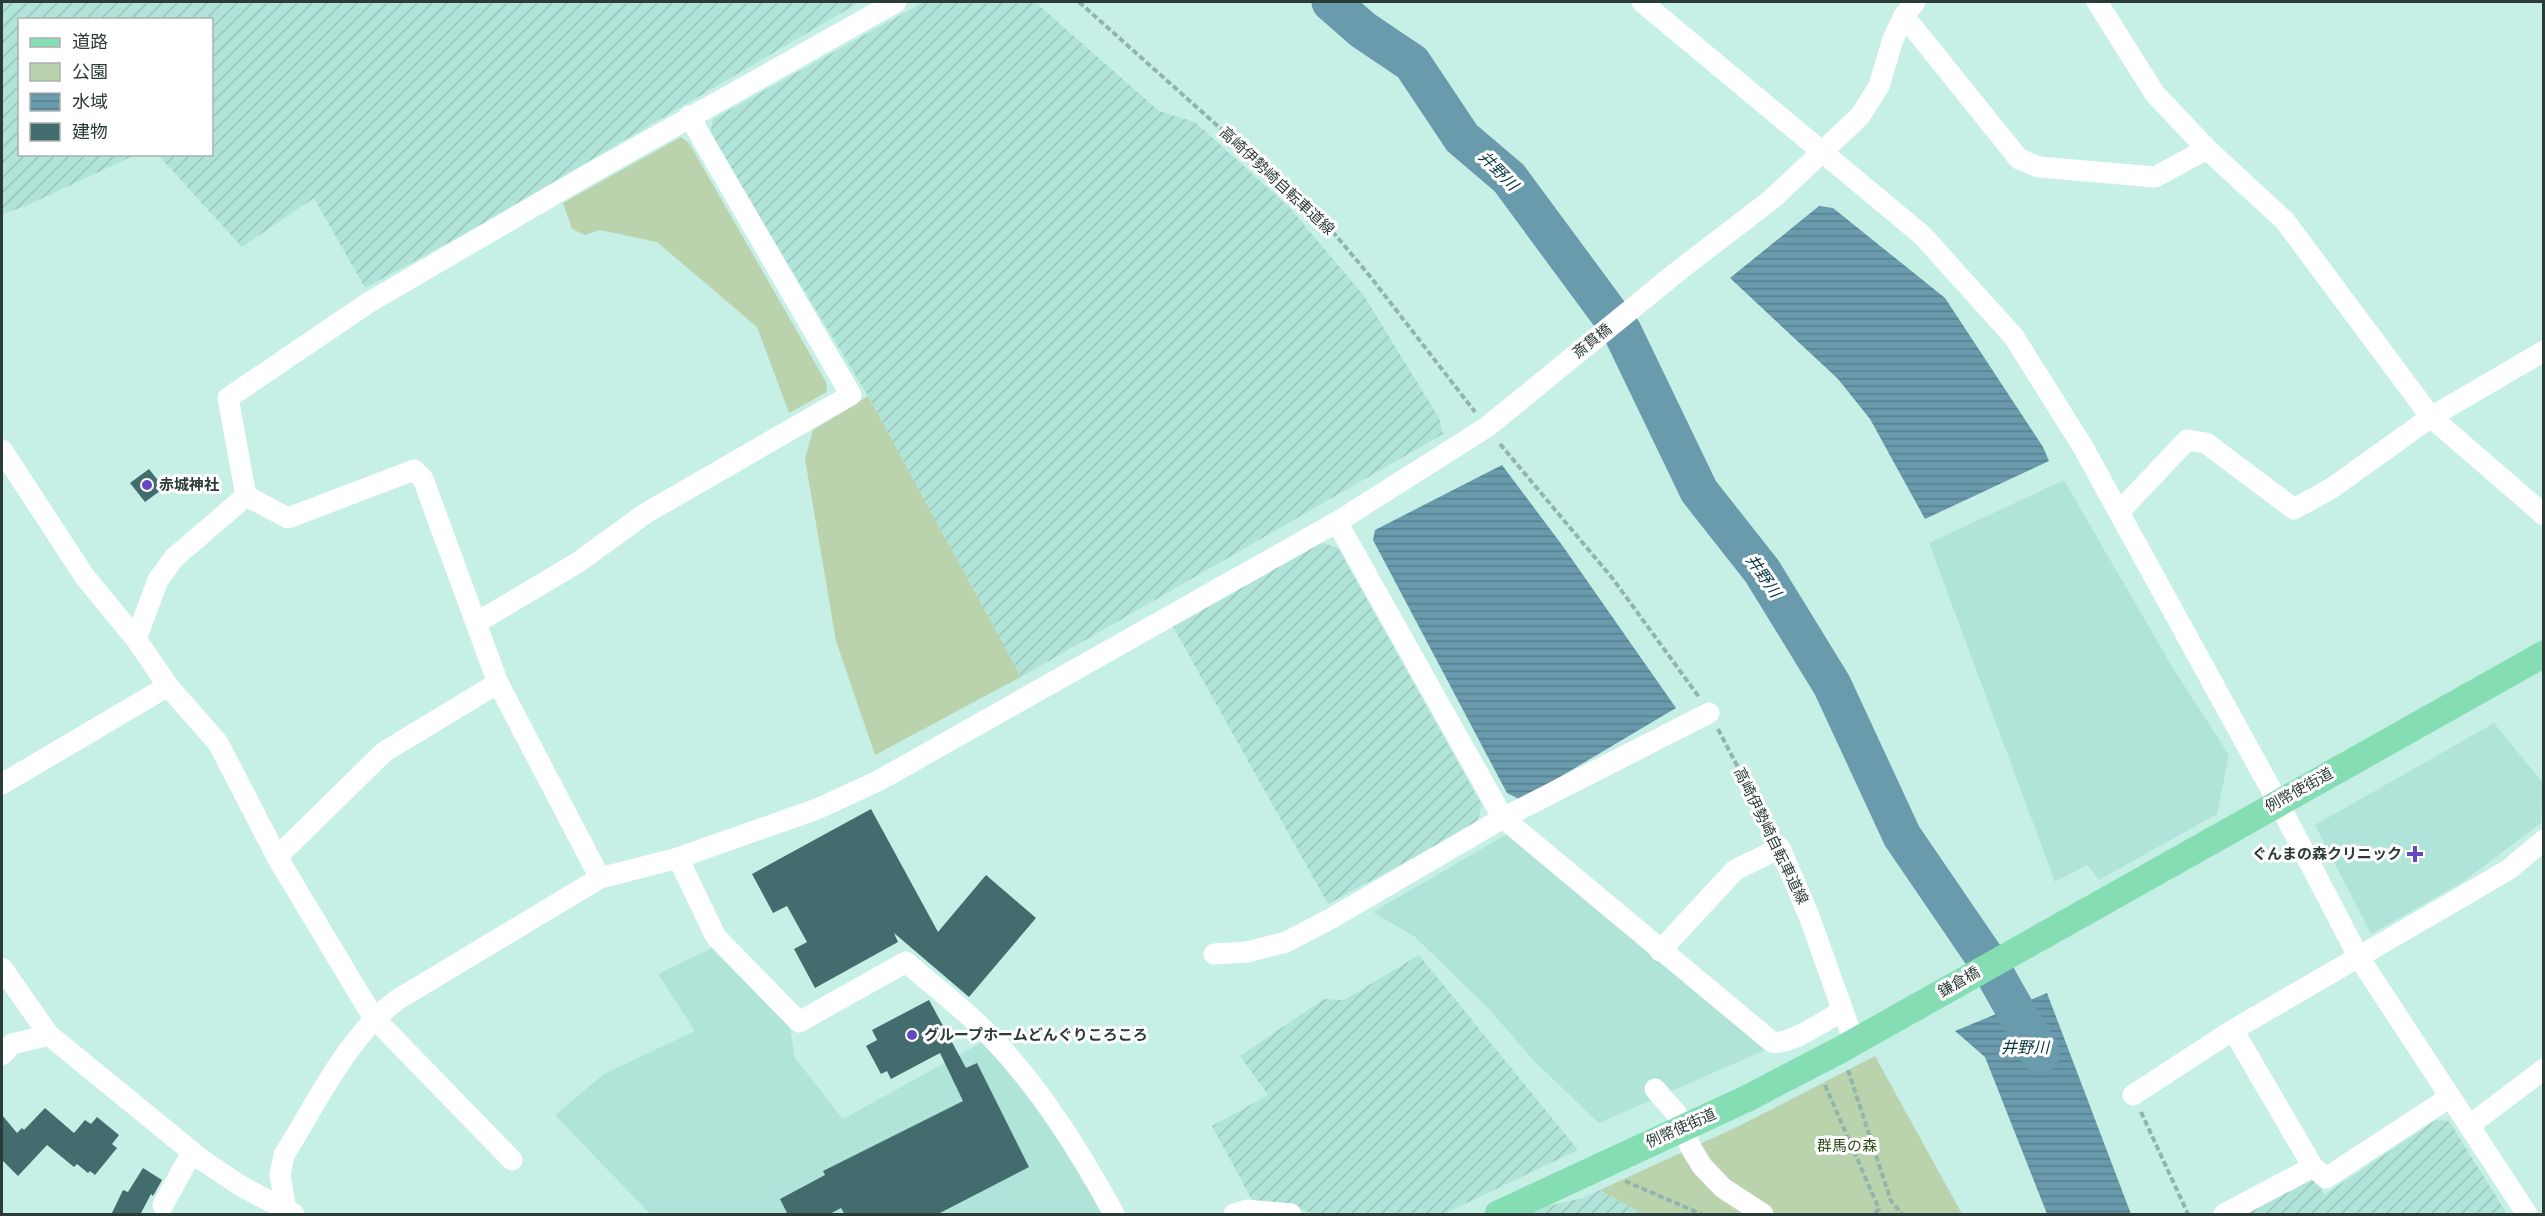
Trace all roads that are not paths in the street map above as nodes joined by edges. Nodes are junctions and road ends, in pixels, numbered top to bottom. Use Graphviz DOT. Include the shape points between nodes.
graph roads {
  1 [pos="896,2"];
  2 [pos="1642,2"];
  3 [pos="2097,2"];
  4 [pos="1909,9"];
  5 [pos="689,116"];
  6 [pos="2207,149"];
  7 [pos="1822,150"];
  8 [pos="2544,351"];
  9 [pos="2431,417"];
  10 [pos="3,455"];
  11 [pos="246,496"];
  12 [pos="2119,512"];
  13 [pos="2544,515"];
  14 [pos="1337,522"];
  15 [pos="476,623"];
  16 [pos="136,639"];
  17 [pos="2544,654"];
  18 [pos="498,683"];
  19 [pos="168,686"];
  20 [pos="1706,707"];
  21 [pos="2,784"];
  22 [pos="2278,802"];
  23 [pos="1503,818"];
  24 [pos="2544,840"];
  25 [pos="277,857"];
  26 [pos="678,858"];
  27 [pos="600,878"];
  28 [pos="2056,927"];
  29 [pos="1660,951"];
  30 [pos="1214,954"];
  31 [pos="2358,956"];
  32 [pos="2,968"];
  33 [pos="373,1017"];
  34 [pos="2233,1030"];
  35 [pos="49,1035"];
  36 [pos="1851,1036"];
  37 [pos="2,1055"];
  38 [pos="2544,1069"];
  39 [pos="1655,1089"];
  40 [pos="2133,1095"];
  41 [pos="2450,1096"];
  42 [pos="2470,1125"];
  43 [pos="1683,1127"];
  44 [pos="192,1152"];
  45 [pos="512,1160"];
  46 [pos="2313,1167"];
  47 [pos="163,1205"];
  48 [pos="291,1212"];
  49 [pos="1114,1215"];
  50 [pos="1234,1215"];
  51 [pos="1290,1215"];
  52 [pos="1498,1215"];
  53 [pos="1763,1215"];
  54 [pos="2224,1215"];
  55 [pos="2527,1215"];
  1 -- 5 [label="street"];
  2 -- 7 [label="street"];
  3 -- 6 [label="street" via="2155,94"];
  4 -- 6 [label="street" via="2019,159 2038,167 2155,177"];
  4 -- 7 [label="street, 斎貫橋" via="1879,86 1860,116"];
  5 -- 11 [label="street" via="368,303 228,398"];
  5 -- 15 [label="street" via="851,395 646,513 577,563"];
  6 -- 9 [label="street" via="2285,221"];
  7 -- 12 [label="street" via="1922,235 2014,337"];
  7 -- 14 [label="street, 斎貫橋" via="1772,199 1468,441"];
  8 -- 9 [label="street"];
  9 -- 12 [label="street" via="2332,488 2294,509 2206,443 2187,440"];
  9 -- 13 [label="street"];
  10 -- 16 [label="street" via="85,577"];
  11 -- 15 [label="street" via="288,518 414,470 423,479"];
  11 -- 16 [label="street" via="174,558 158,580"];
  12 -- 22 [label="street"];
  14 -- 23 [label="street"];
  14 -- 26 [label="street, 斎貫橋" via="878,781 817,809"];
  15 -- 18 [label="street"];
  16 -- 19 [label="street"];
  17 -- 22 [label="main road, 例幣使街道"];
  18 -- 25 [label="street" via="384,752"];
  18 -- 27 [label="street"];
  19 -- 21 [label="street"];
  19 -- 25 [label="street" via="218,743"];
  20 -- 23 [label="street"];
  22 -- 28 [label="main road, 例幣使街道"];
  22 -- 31 [label="street"];
  23 -- 29 [label="street"];
  23 -- 30 [label="street" via="1286,942 1247,952"];
  24 -- 31 [label="street" via="2508,870"];
  25 -- 33 [label="street"];
  26 -- 27 [label="street, 斎貫橋"];
  26 -- 49 [label="street" via="716,937 798,1022 906,962 992,1038 1047,1105"];
  27 -- 33 [label="street, 斎貫橋"];
  28 -- 36 [label="main road, 鎌倉橋"];
  29 -- 36 [label="street" via="1772,1042"];
  29 -- 36 [label="street, 高崎伊勢崎自転車道線" via="1735,870 1780,848 1809,916"];
  31 -- 34 [label="street"];
  31 -- 41 [label="street"];
  32 -- 35 [label="street"];
  33 -- 45 [label="street"];
  33 -- 48 [label="street, 斎貫橋" via="284,1155 280,1175"];
  34 -- 40 [label="street"];
  34 -- 46 [label="street"];
  35 -- 37 [label="street" via="12,1044"];
  35 -- 44 [label="street"];
  36 -- 43 [label="main road, 例幣使街道" via="1748,1098"];
  38 -- 42 [label="street"];
  39 -- 43 [label="street"];
  41 -- 42 [label="street"];
  41 -- 46 [label="street" via="2326,1178"];
  42 -- 55 [label="street"];
  43 -- 52 [label="main road, 例幣使街道"];
  43 -- 53 [label="street" via="1691,1148 1716,1181"];
  44 -- 47 [label="street"];
  44 -- 48 [label="street" via="241,1186"];
  46 -- 54 [label="street"];
  50 -- 51 [label="street" via="1247,1210"];
}
